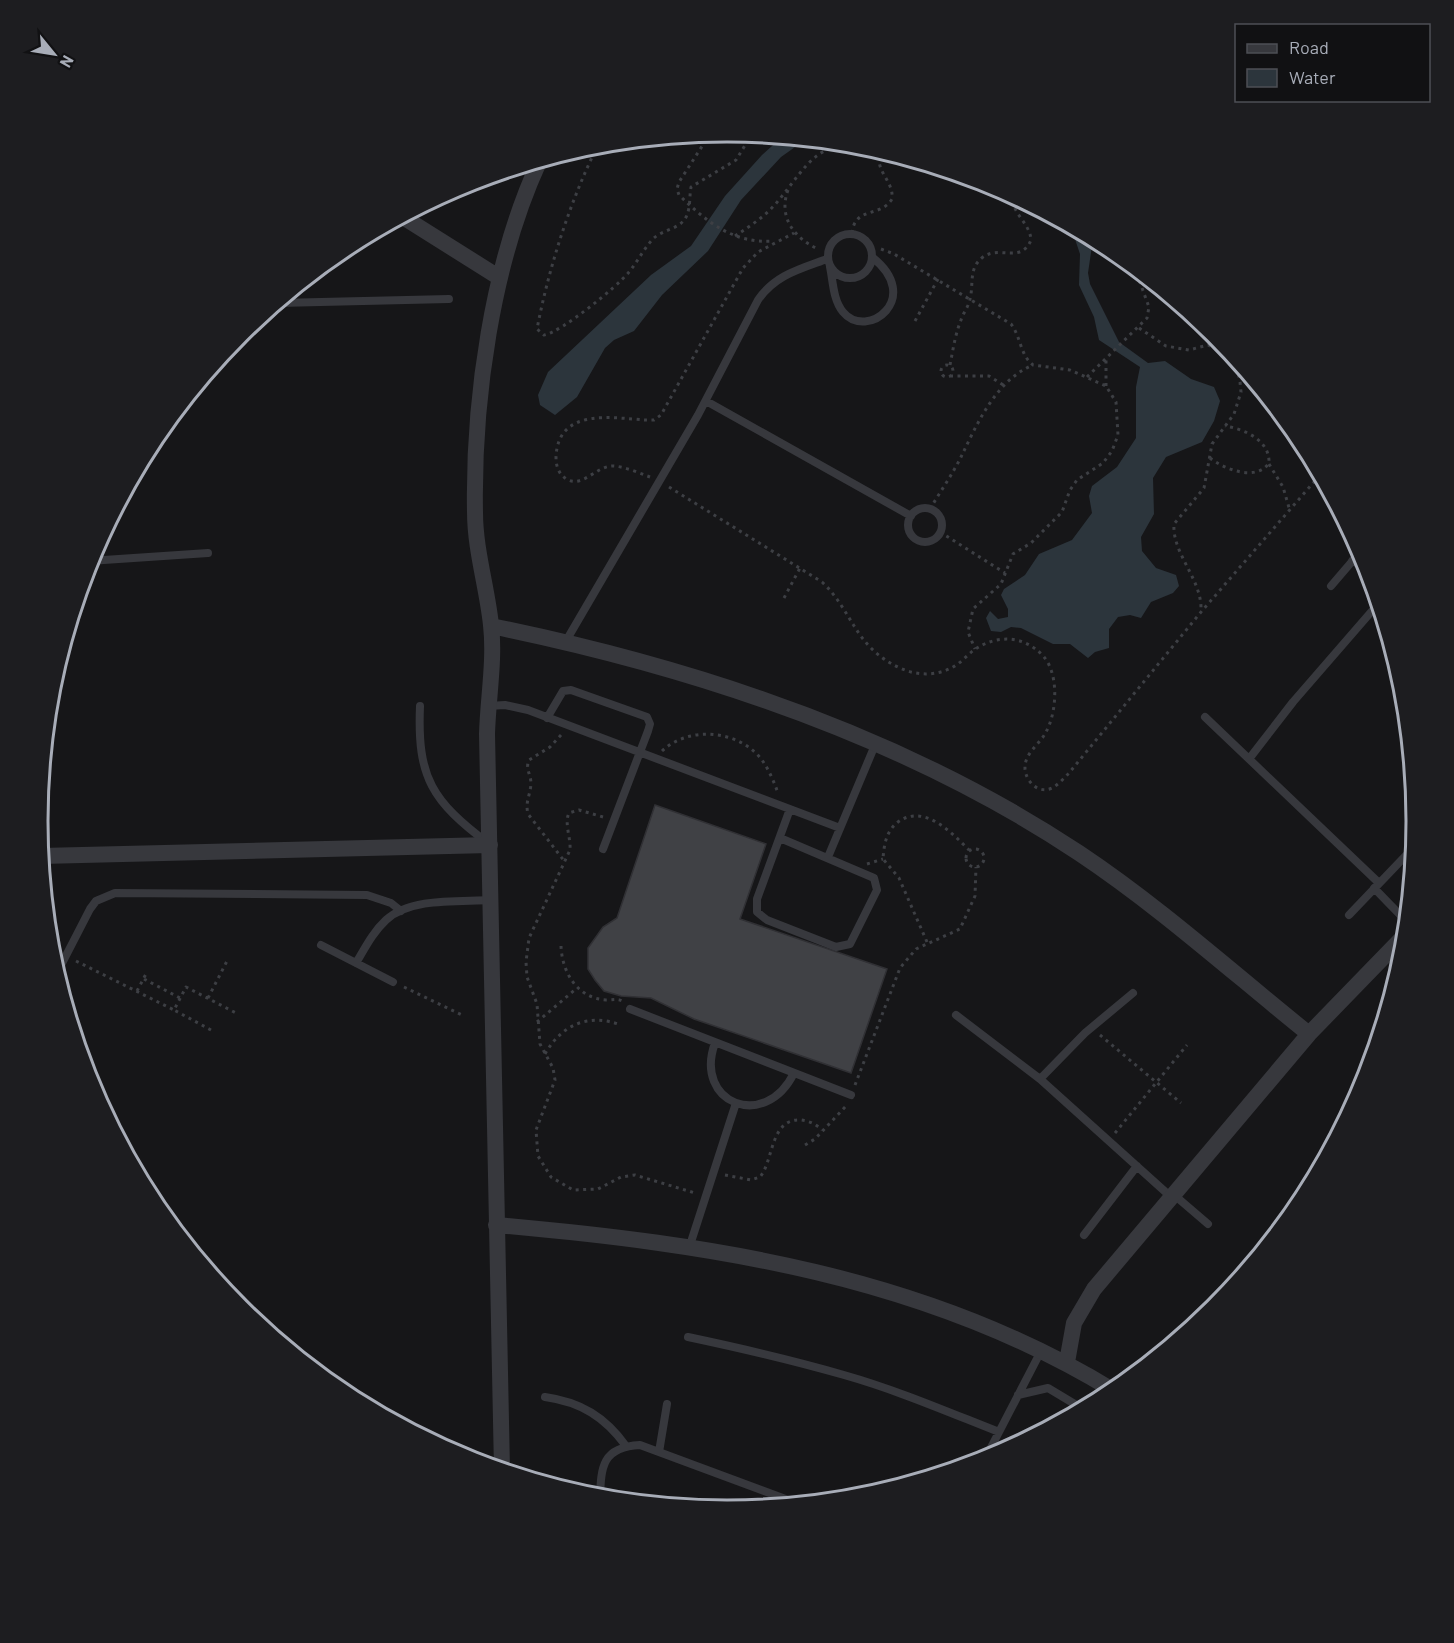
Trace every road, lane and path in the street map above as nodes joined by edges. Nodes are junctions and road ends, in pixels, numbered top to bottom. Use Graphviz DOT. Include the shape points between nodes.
graph roads {
  1 [pos="705,143"];
  2 [pos="747,143"];
  3 [pos="829,150"];
  4 [pos="591,157"];
  5 [pos="879,161"];
  6 [pos="536,171"];
  7 [pos="789,186"];
  8 [pos="690,205"];
  9 [pos="1014,207"];
  10 [pos="410,222"];
  11 [pos="794,233"];
  12 [pos="852,233"];
  13 [pos="732,236"];
  14 [pos="776,240"];
  15 [pos="871,248"];
  16 [pos="872,257"];
  17 [pos="828,260"];
  18 [pos="500,278"];
  19 [pos="938,279"];
  20 [pos="1140,283"];
  21 [pos="971,298"];
  22 [pos="449,299"];
  23 [pos="289,303"];
  24 [pos="915,321"];
  25 [pos="1139,328"];
  26 [pos="1214,349"];
  27 [pos="1107,358"];
  28 [pos="950,365"];
  29 [pos="1033,365"];
  30 [pos="1238,375"];
  31 [pos="951,376"];
  32 [pos="1088,377"];
  33 [pos="1005,386"];
  34 [pos="1106,386"];
  35 [pos="706,401"];
  36 [pos="1225,426"];
  37 [pos="1210,458"];
  38 [pos="1269,463"];
  39 [pos="660,481"];
  40 [pos="1315,481"];
  41 [pos="930,509"];
  42 [pos="1290,511"];
  43 [pos="911,516"];
  44 [pos="940,532"];
  45 [pos="208,553"];
  46 [pos="101,560"];
  47 [pos="1352,561"];
  48 [pos="800,568"];
  49 [pos="1005,573"];
  50 [pos="1331,586"];
  51 [pos="784,598"];
  52 [pos="1372,611"];
  53 [pos="1201,612"];
  54 [pos="491,626"];
  55 [pos="566,641"];
  56 [pos="975,649"];
  57 [pos="420,706"];
  58 [pos="488,706"];
  59 [pos="1205,717"];
  60 [pos="547,718"];
  61 [pos="568,726"];
  62 [pos="874,745"];
  63 [pos="640,753"];
  64 [pos="653,758"];
  65 [pos="1250,759"];
  66 [pos="786,808"];
  67 [pos="613,824"];
  68 [pos="840,828"];
  69 [pos="780,838"];
  70 [pos="490,844"];
  71 [pos="603,849"];
  72 [pos="969,850"];
  73 [pos="49,856"];
  74 [pos="1405,856"];
  75 [pos="828,857"];
  76 [pos="566,863"];
  77 [pos="976,867"];
  78 [pos="1377,886"];
  79 [pos="491,900"];
  80 [pos="401,911"];
  81 [pos="1400,913"];
  82 [pos="1349,915"];
  83 [pos="927,942"];
  84 [pos="321,945"];
  85 [pos="561,946"];
  86 [pos="1394,946"];
  87 [pos="66,956"];
  88 [pos="227,961"];
  89 [pos="63,962"];
  90 [pos="356,963"];
  91 [pos="147,972"];
  92 [pos="144,979"];
  93 [pos="393,982"];
  94 [pos="578,988"];
  95 [pos="137,992"];
  96 [pos="1133,993"];
  97 [pos="180,998"];
  98 [pos="208,998"];
  99 [pos="174,1010"];
  100 [pos="630,1010"];
  101 [pos="236,1013"];
  102 [pos="956,1015"];
  103 [pos="464,1016"];
  104 [pos="537,1022"];
  105 [pos="621,1025"];
  106 [pos="1091,1027"];
  107 [pos="211,1030"];
  108 [pos="1309,1034"];
  109 [pos="715,1043"];
  110 [pos="1187,1045"];
  111 [pos="546,1054"];
  112 [pos="794,1073"];
  113 [pos="1040,1079"];
  114 [pos="1156,1082"];
  115 [pos="851,1095"];
  116 [pos="736,1103"];
  117 [pos="1181,1103"];
  118 [pos="822,1130"];
  119 [pos="1108,1141"];
  120 [pos="805,1145"];
  121 [pos="1137,1166"];
  122 [pos="714,1173"];
  123 [pos="1171,1195"];
  124 [pos="706,1197"];
  125 [pos="1208,1224"];
  126 [pos="496,1225"];
  127 [pos="1084,1234"];
  128 [pos="690,1245"];
  129 [pos="688,1337"];
  130 [pos="1041,1351"];
  131 [pos="1067,1362"];
  132 [pos="1105,1385"];
  133 [pos="1018,1395"];
  134 [pos="544,1397"];
  135 [pos="667,1404"];
  136 [pos="1075,1404"];
  137 [pos="999,1432"];
  138 [pos="626,1446"];
  139 [pos="991,1447"];
  140 [pos="659,1452"];
  141 [pos="502,1461"];
  142 [pos="600,1488"];
  143 [pos="783,1498"];
  1 -- 8 [label="path" via="677,189"];
  2 -- 8 [label="path" via="736,160 691,187"];
  3 -- 7 [label="path" via="810,160"];
  4 -- 8 [label="path" via="557,254 539,332 552,334 616,286 651,241 680,225"];
  5 -- 12 [label="path" via="890,183 892,199 880,210 857,218"];
  6 -- 18 [label="street" via="512,232"];
  7 -- 11 [label="path" via="784,210"];
  7 -- 13 [label="path" via="762,217"];
  8 -- 13 [label="path"];
  9 -- 21 [label="path" via="1030,233 1028,247 1015,254 984,256 973,269"];
  10 -- 18 [label="street"];
  11 -- 14 [label="path"];
  11 -- 17 [label="path"];
  12 -- 15 [label="lane"];
  12 -- 17 [label="lane" via="835,238"];
  13 -- 14 [label="path" via="747,241"];
  14 -- 39 [label="path" via="743,268 661,415 654,420 591,417 575,424 559,442 556,466 571,481 582,481 602,468 614,466"];
  15 -- 16 [label="lane"];
  15 -- 19 [label="path" via="894,254"];
  16 -- 17 [label="lane" via="869,266 855,278 837,274"];
  16 -- 17 [label="lane" via="887,270 894,291 892,302 876,319 864,322 852,320 843,312"];
  17 -- 35 [label="lane" via="779,278 767,287"];
  18 -- 54 [label="street" via="481,391 475,471 478,552"];
  19 -- 21 [label="path"];
  19 -- 24 [label="path"];
  20 -- 25 [label="path" via="1149,307 1148,318"];
  21 -- 28 [label="path" via="957,330"];
  21 -- 29 [label="path" via="1011,324 1025,357"];
  22 -- 23 [label="lane"];
  25 -- 26 [label="path" via="1166,346 1189,350 1208,345"];
  25 -- 27 [label="path"];
  27 -- 32 [label="path"];
  27 -- 34 [label="path"];
  28 -- 31 [label="path" via="954,370"];
  28 -- 31 [label="path" via="944,365 940,371 944,377"];
  29 -- 32 [label="path" via="1062,368"];
  29 -- 33 [label="path" via="1015,374"];
  30 -- 36 [label="path" via="1241,392 1234,414"];
  31 -- 33 [label="path" via="989,376"];
  32 -- 34 [label="path"];
  33 -- 41 [label="path" via="976,425"];
  34 -- 49 [label="path" via="1116,402 1118,416 1118,435 1112,451 1103,463 1077,480 1062,512 1014,554"];
  35 -- 39 [label="lane"];
  35 -- 43 [label="lane"];
  36 -- 37 [label="path" via="1215,437"];
  36 -- 38 [label="path" via="1248,432 1258,440 1269,456"];
  37 -- 38 [label="path" via="1225,468 1243,472 1259,471"];
  37 -- 53 [label="path" via="1204,488 1174,524 1176,540 1202,597"];
  38 -- 42 [label="path" via="1283,487"];
  39 -- 48 [label="path"];
  39 -- 55 [label="lane"];
  40 -- 42 [label="path"];
  41 -- 43 [label="lane" via="920,509"];
  41 -- 44 [label="lane" via="939,516"];
  42 -- 53 [label="path"];
  43 -- 44 [label="lane" via="908,527 917,540 928,542"];
  44 -- 49 [label="path"];
  45 -- 46 [label="lane"];
  47 -- 50 [label="lane"];
  48 -- 51 [label="path"];
  48 -- 56 [label="path" via="831,590 859,636 900,668 918,674 937,674 955,667"];
  49 -- 56 [label="path" via="1002,584 977,604 971,614 968,632"];
  52 -- 65 [label="lane" via="1293,702"];
  53 -- 56 [label="path" via="1069,773 1050,789 1032,784 1025,768 1026,759 1046,733 1053,711 1052,676 1044,657 1023,641 1009,638"];
  54 -- 55 [label="street"];
  54 -- 58 [label="street"];
  55 -- 62 [label="street" via="699,677"];
  57 -- 70 [label="lane" via="420,758 433,789 458,821"];
  58 -- 60 [label="lane" via="516,706"];
  58 -- 70 [label="street"];
  59 -- 65 [label="lane"];
  60 -- 61 [label="lane"];
  60 -- 63 [label="lane" via="556,698 562,691 571,690 640,713 650,724"];
  61 -- 63 [label="lane"];
  61 -- 76 [label="path" via="550,747 529,760 526,806"];
  62 -- 68 [label="lane"];
  62 -- 108 [label="street" via="1017,814 1080,853"];
  63 -- 64 [label="lane"];
  63 -- 67 [label="lane"];
  64 -- 66 [label="lane"];
  64 -- 66 [label="path" via="686,737 727,736 746,745 761,759"];
  65 -- 78 [label="lane"];
  66 -- 68 [label="lane"];
  66 -- 69 [label="lane"];
  67 -- 71 [label="lane"];
  67 -- 76 [label="path" via="588,811 569,813 571,836"];
  68 -- 75 [label="lane"];
  69 -- 75 [label="lane"];
  69 -- 75 [label="lane" via="757,899 757,912 767,920 844,948 855,939 877,884 869,874"];
  70 -- 73 [label="street"];
  70 -- 79 [label="street"];
  72 -- 77 [label="path" via="965,860"];
  72 -- 77 [label="path" via="977,848 983,853 983,863"];
  72 -- 83 [label="path" via="942,826 922,815 903,818 885,840 883,859 902,883"];
  74 -- 78 [label="lane"];
  76 -- 104 [label="path" via="530,938 527,977 537,1004"];
  77 -- 83 [label="path" via="975,896 964,923 954,934"];
  78 -- 81 [label="lane"];
  78 -- 82 [label="lane"];
  79 -- 80 [label="lane" via="416,906"];
  79 -- 126 [label="street"];
  80 -- 87 [label="lane" via="368,895 114,892 96,901"];
  80 -- 90 [label="lane" via="377,929"];
  83 -- 115 [label="path" via="907,957 897,973"];
  84 -- 90 [label="lane"];
  85 -- 94 [label="path" via="568,976"];
  86 -- 108 [label="street"];
  87 -- 89 [label="lane"];
  87 -- 95 [label="path"];
  88 -- 98 [label="path"];
  90 -- 93 [label="lane"];
  91 -- 92 [label="path"];
  92 -- 95 [label="path"];
  92 -- 97 [label="path"];
  93 -- 103 [label="path"];
  94 -- 100 [label="path" via="590,996 620,1000"];
  94 -- 104 [label="path"];
  95 -- 99 [label="path"];
  96 -- 106 [label="lane"];
  97 -- 98 [label="path" via="186,987"];
  97 -- 99 [label="path"];
  98 -- 101 [label="path"];
  99 -- 107 [label="path"];
  100 -- 109 [label="lane"];
  102 -- 113 [label="lane"];
  104 -- 111 [label="path" via="540,1044"];
  105 -- 111 [label="path" via="583,1020 560,1033"];
  106 -- 113 [label="lane"];
  106 -- 114 [label="path"];
  108 -- 123 [label="street"];
  109 -- 112 [label="lane"];
  109 -- 116 [label="lane" via="712,1078 718,1089"];
  110 -- 114 [label="path"];
  111 -- 124 [label="path" via="555,1080 535,1143 540,1162 551,1177 573,1190 586,1191 635,1174"];
  112 -- 115 [label="lane"];
  112 -- 116 [label="lane" via="787,1087 770,1102 759,1106"];
  113 -- 119 [label="lane"];
  114 -- 117 [label="path"];
  114 -- 119 [label="path"];
  115 -- 118 [label="path" via="842,1113"];
  116 -- 122 [label="lane"];
  118 -- 120 [label="path"];
  118 -- 122 [label="path" via="810,1122 788,1122 774,1138 763,1173 756,1179"];
  119 -- 121 [label="lane"];
  121 -- 123 [label="lane"];
  121 -- 127 [label="lane"];
  122 -- 124 [label="lane"];
  123 -- 125 [label="lane"];
  123 -- 131 [label="street" via="1083,1306 1074,1323"];
  124 -- 128 [label="lane"];
  126 -- 128 [label="street"];
  126 -- 141 [label="street"];
  128 -- 130 [label="street" via="850,1280 923,1303"];
  129 -- 137 [label="lane" via="846,1375"];
  130 -- 131 [label="street"];
  130 -- 133 [label="lane"];
  131 -- 132 [label="street"];
  133 -- 136 [label="lane" via="1048,1389"];
  133 -- 137 [label="lane"];
  134 -- 138 [label="lane" via="564,1400 591,1412 615,1430"];
  135 -- 140 [label="lane"];
  137 -- 139 [label="lane"];
  138 -- 140 [label="lane" via="640,1445"];
  138 -- 142 [label="lane" via="606,1460"];
  140 -- 143 [label="lane"];
}
